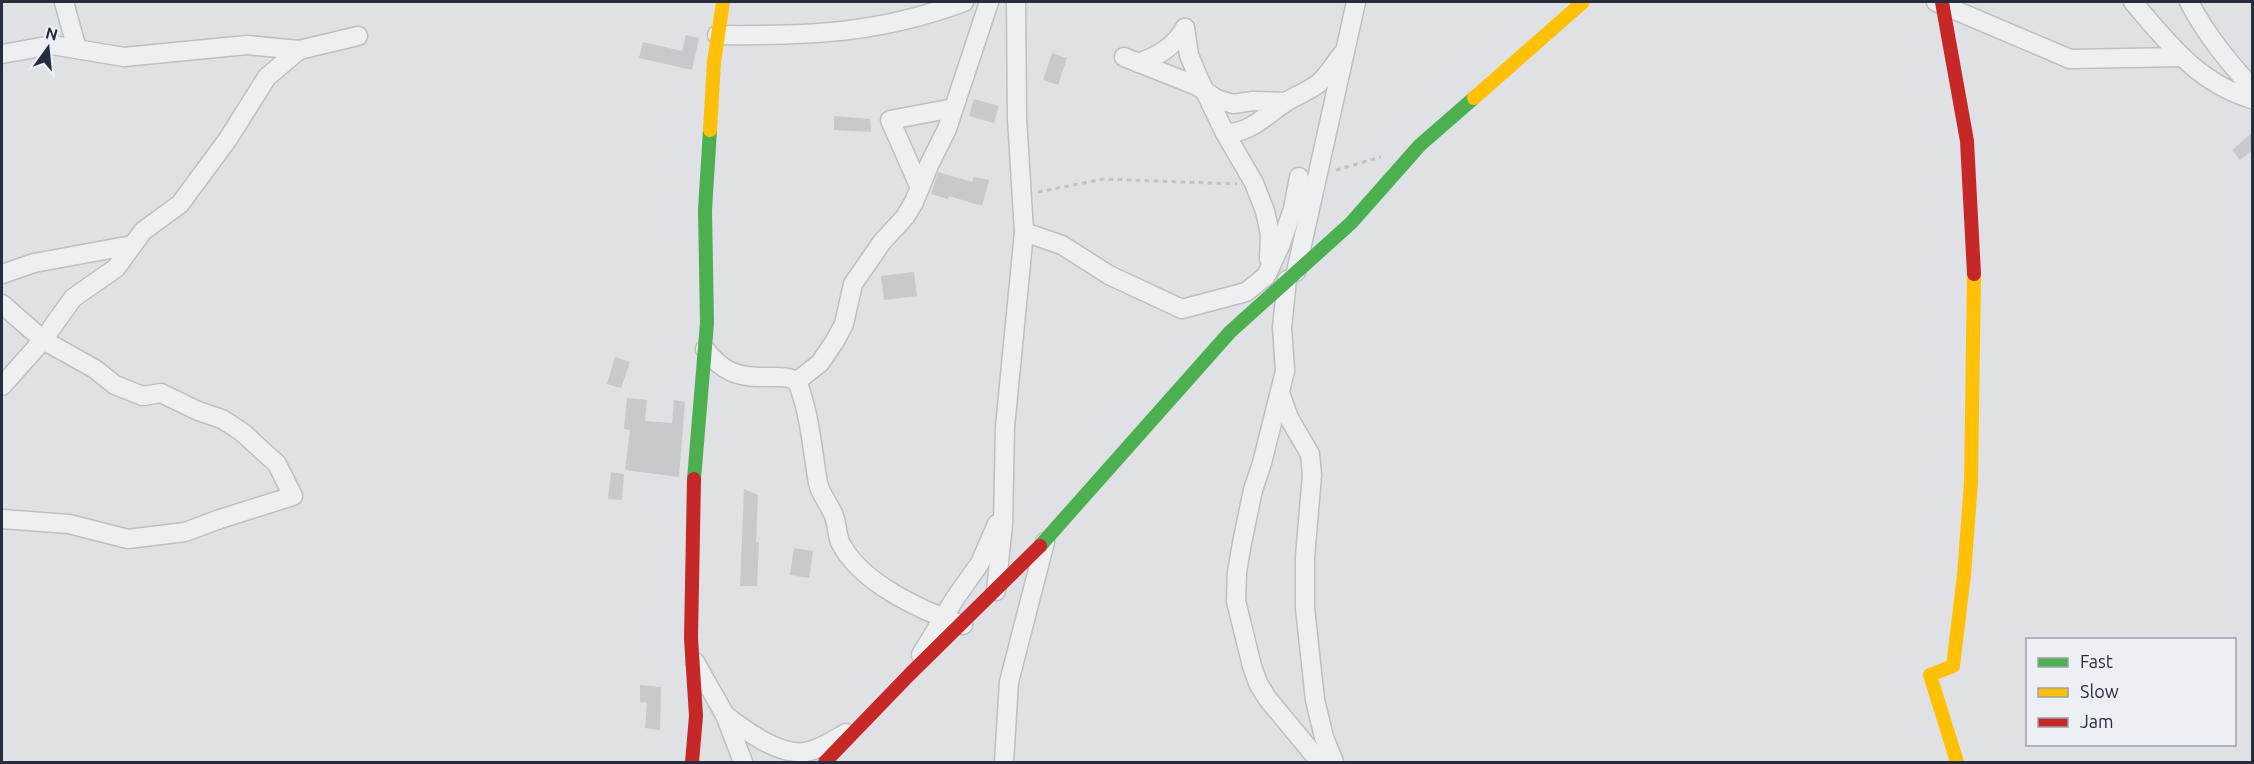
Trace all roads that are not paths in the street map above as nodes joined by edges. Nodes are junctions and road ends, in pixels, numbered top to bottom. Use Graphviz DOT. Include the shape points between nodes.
graph roads {
  1 [pos="64,2"];
  2 [pos="723,2"];
  3 [pos="964,2"];
  4 [pos="989,2"];
  5 [pos="1016,2"];
  6 [pos="1356,2"];
  7 [pos="1583,2"];
  8 [pos="1940,2"];
  9 [pos="2133,2"];
  10 [pos="2190,2"];
  11 [pos="717,35"];
  12 [pos="358,36"];
  13 [pos="77,49"];
  14 [pos="299,50"];
  15 [pos="1345,50"];
  16 [pos="2,54"];
  17 [pos="2182,57"];
  18 [pos="2253,88"];
  19 [pos="1206,92"];
  20 [pos="2253,99"];
  21 [pos="1286,102"];
  22 [pos="954,108"];
  23 [pos="1225,133"];
  24 [pos="1308,176"];
  25 [pos="920,188"];
  26 [pos="1024,232"];
  27 [pos="132,245"];
  28 [pos="2,274"];
  29 [pos="1266,276"];
  30 [pos="1291,276"];
  31 [pos="2,304"];
  32 [pos="43,340"];
  33 [pos="705,349"];
  34 [pos="797,381"];
  35 [pos="2,386"];
  36 [pos="1280,393"];
  37 [pos="1004,499"];
  38 [pos="2,519"];
  39 [pos="1045,542"];
  40 [pos="996,591"];
  41 [pos="943,618"];
  42 [pos="963,624"];
  43 [pos="693,659"];
  44 [pos="909,675"];
  45 [pos="725,715"];
  46 [pos="859,726"];
  47 [pos="692,762"];
  48 [pos="743,762"];
  49 [pos="825,762"];
  50 [pos="1004,762"];
  51 [pos="1320,762"];
  52 [pos="1334,762"];
  53 [pos="1957,762"];
  1 -- 13 [label="street"];
  2 -- 11 [label="street"];
  3 -- 11 [label="street" via="899,23 850,32"];
  4 -- 22 [label="street"];
  5 -- 26 [label="street" via="1017,118"];
  6 -- 15 [label="street"];
  7 -- 30 [label="street" via="1420,145 1351,223"];
  8 -- 17 [label="street" via="2070,59"];
  8 -- 53 [label="street" via="1967,141 1975,297 1965,574 1953,666 1930,675"];
  9 -- 17 [label="street"];
  10 -- 18 [label="street" via="2223,56"];
  11 -- 33 [label="street" via="705,210"];
  12 -- 14 [label="street"];
  13 -- 14 [label="street" via="124,57 247,45"];
  13 -- 16 [label="street" via="52,45"];
  14 -- 27 [label="street" via="267,77 180,204 143,231"];
  15 -- 21 [label="street" via="1320,82"];
  15 -- 24 [label="street"];
  17 -- 20 [label="street" via="2206,79"];
  19 -- 19 [label="street" via="1189,55 1185,28 1164,51 1131,60"];
  19 -- 21 [label="street" via="1233,104"];
  19 -- 23 [label="street"];
  21 -- 23 [label="street" via="1259,123"];
  22 -- 25 [label="street"];
  22 -- 25 [label="street" via="890,120"];
  23 -- 29 [label="street" via="1265,211 1271,252"];
  24 -- 29 [label="street"];
  24 -- 30 [label="street"];
  25 -- 34 [label="street" via="905,217 853,284 836,341 820,363"];
  26 -- 29 [label="street" via="1062,245 1109,275 1182,309 1246,292"];
  26 -- 37 [label="street" via="1005,427"];
  27 -- 28 [label="street" via="34,263"];
  27 -- 32 [label="street" via="116,268 73,298"];
  30 -- 36 [label="street" via="1282,327 1285,371"];
  30 -- 39 [label="street" via="1230,332"];
  31 -- 32 [label="street"];
  32 -- 35 [label="street"];
  32 -- 38 [label="street" via="115,385 143,396 161,393 222,419 277,464 293,496 185,532 128,539 69,524"];
  33 -- 34 [label="street" via="716,364 736,374 786,376"];
  33 -- 43 [label="street" via="694,457"];
  34 -- 41 [label="street" via="806,404 819,487 843,546 882,587"];
  36 -- 51 [label="street" via="1253,490 1237,572 1236,601 1258,683"];
  36 -- 52 [label="street" via="1310,454 1305,608 1316,700"];
  37 -- 40 [label="street"];
  37 -- 41 [label="street" via="980,563"];
  39 -- 40 [label="street"];
  39 -- 50 [label="street" via="1009,682"];
  40 -- 42 [label="street"];
  41 -- 42 [label="street"];
  41 -- 44 [label="street"];
  42 -- 44 [label="street"];
  43 -- 45 [label="street"];
  43 -- 47 [label="street" via="696,742"];
  44 -- 46 [label="street"];
  45 -- 46 [label="street" via="747,732 796,752 811,751"];
  45 -- 48 [label="street"];
  46 -- 49 [label="street"];
}
